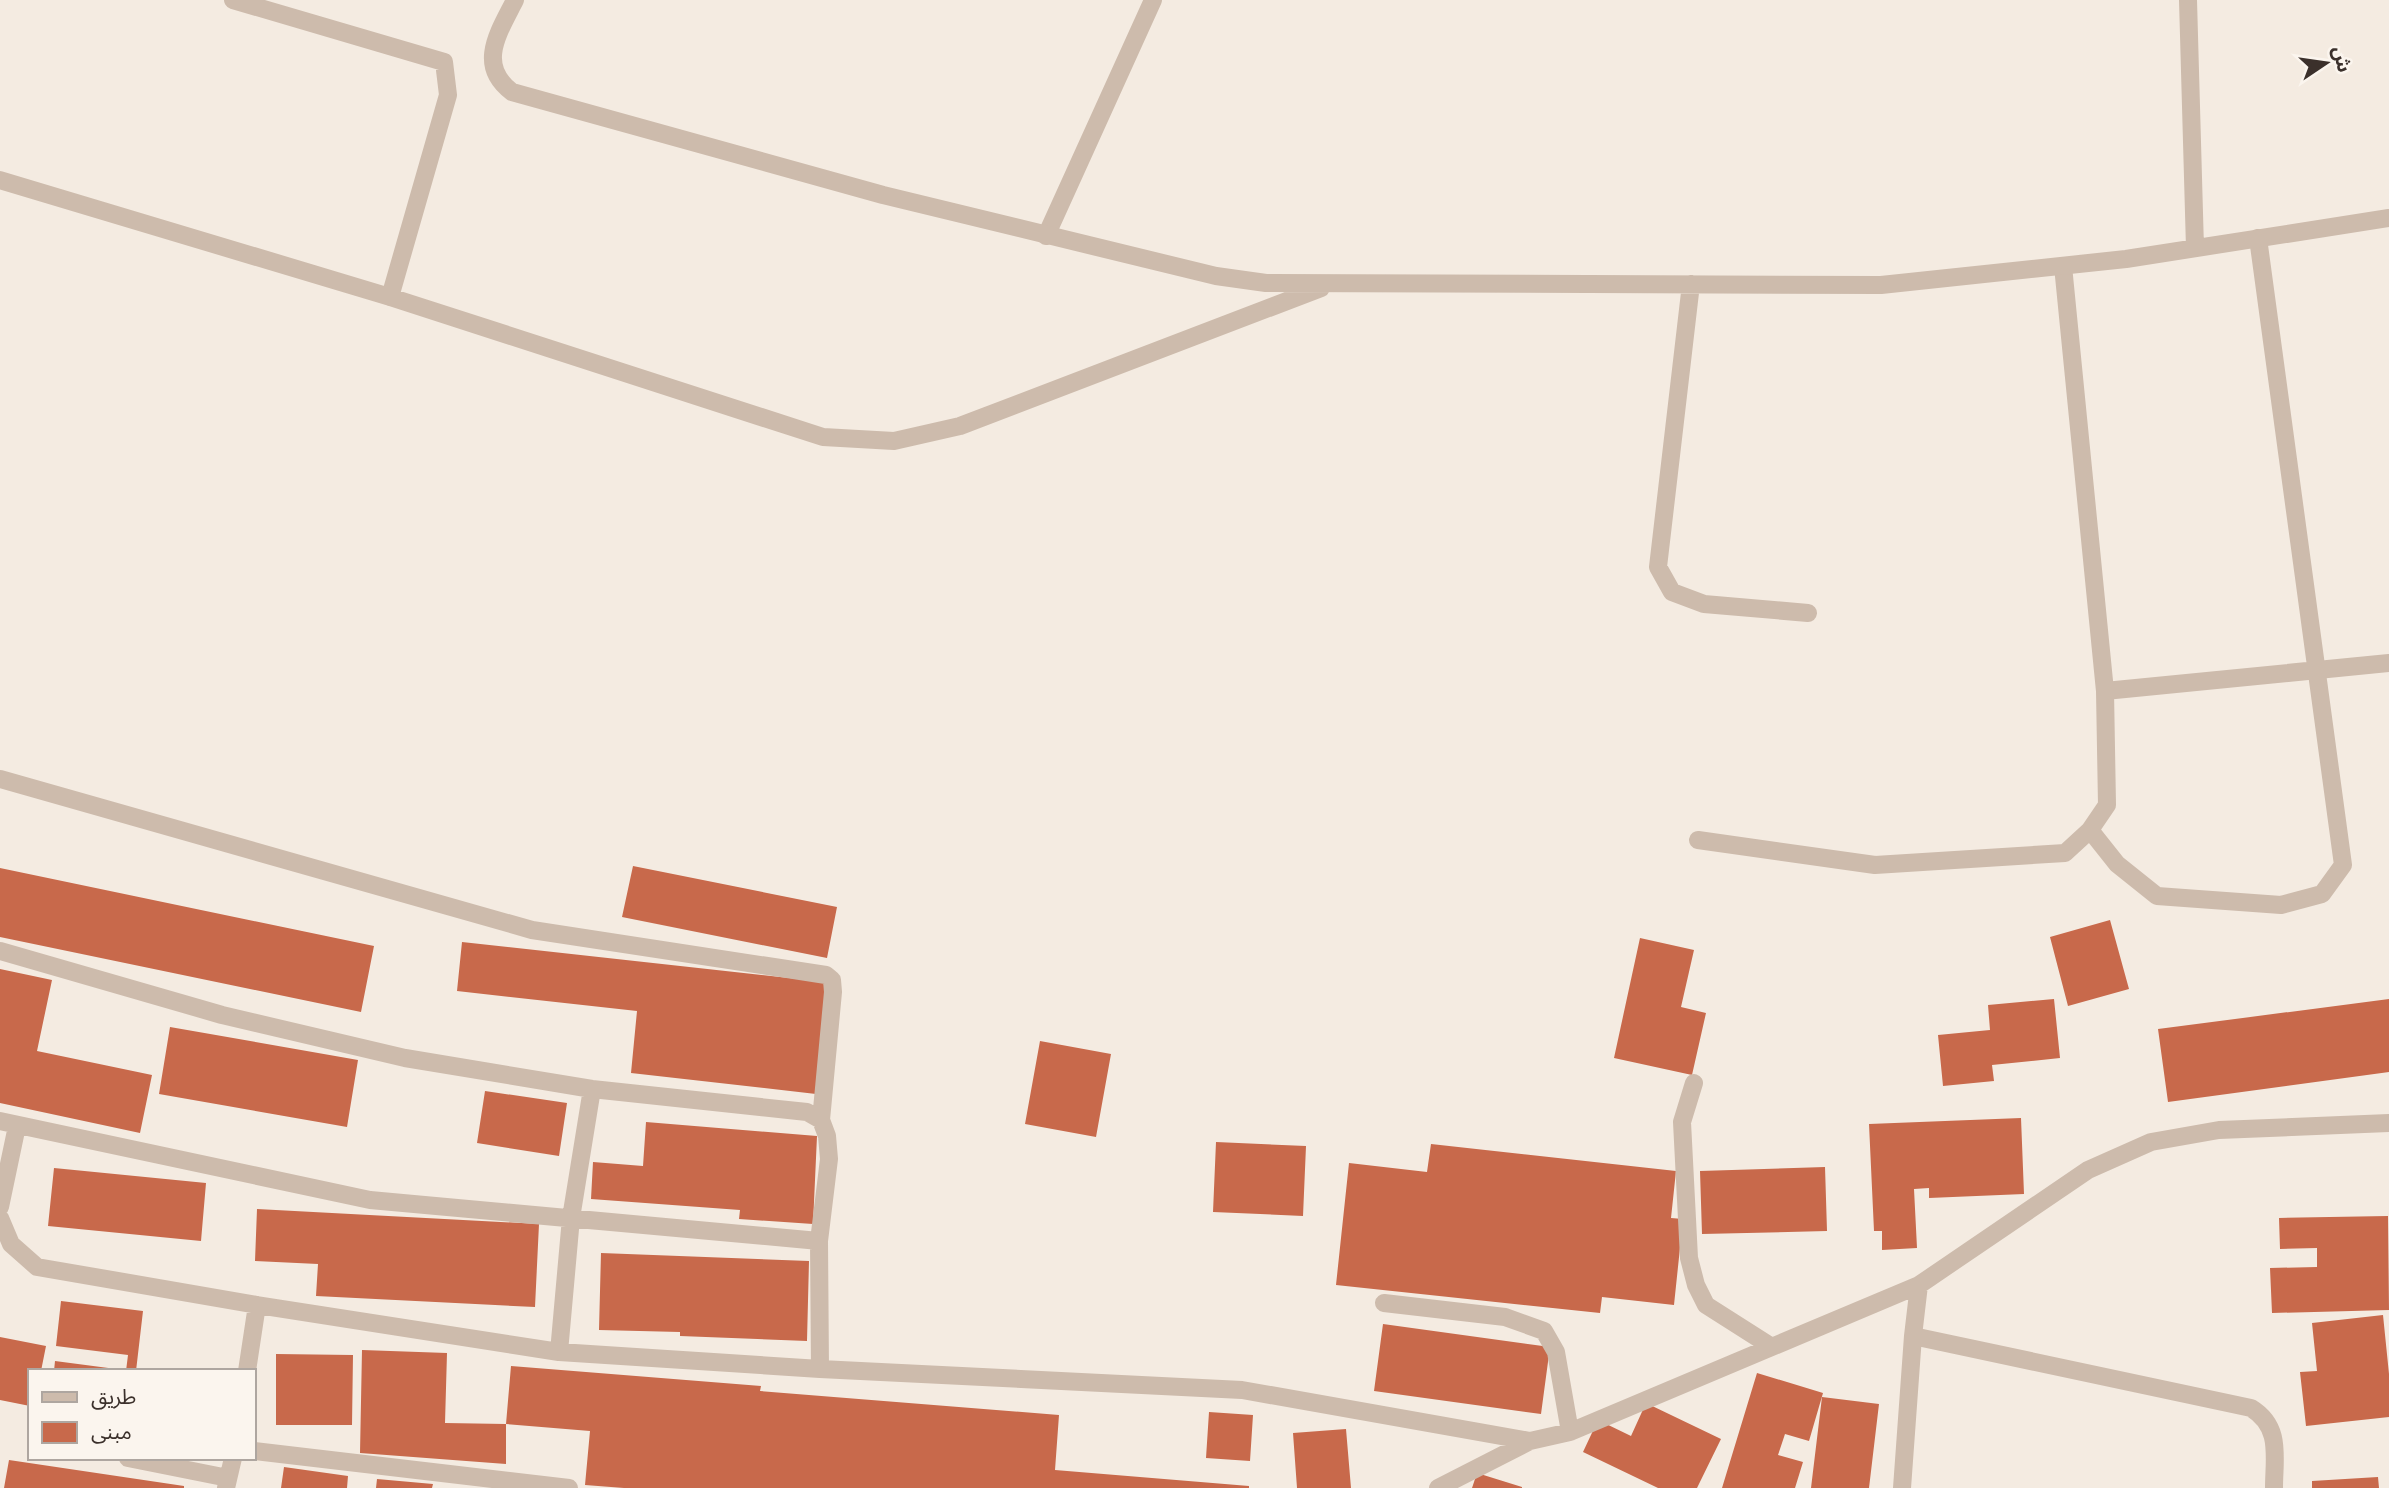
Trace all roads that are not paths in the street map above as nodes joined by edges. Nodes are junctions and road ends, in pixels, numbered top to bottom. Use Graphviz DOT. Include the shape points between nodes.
graph roads {
  1 [pos="233,0"];
  2 [pos="515,0"];
  3 [pos="1153,0"];
  4 [pos="2188,0"];
  5 [pos="0,180"];
  6 [pos="2389,218"];
  7 [pos="1046,236"];
  8 [pos="2258,238"];
  9 [pos="2195,248"];
  10 [pos="2063,266"];
  11 [pos="1331,284"];
  12 [pos="1691,284"];
  13 [pos="390,297"];
  14 [pos="1808,613"];
  15 [pos="2389,663"];
  16 [pos="2316,670"];
  17 [pos="2105,691"];
  18 [pos="0,779"];
  19 [pos="2090,830"];
  20 [pos="1698,840"];
  21 [pos="0,951"];
  22 [pos="1694,1083"];
  23 [pos="592,1090"];
  24 [pos="821,1120"];
  25 [pos="9,1123"];
  26 [pos="2389,1124"];
  27 [pos="0,1207"];
  28 [pos="0,1218"];
  29 [pos="571,1218"];
  30 [pos="819,1241"];
  31 [pos="1919,1285"];
  32 [pos="1384,1303"];
  33 [pos="257,1305"];
  34 [pos="1913,1336"];
  35 [pos="1772,1347"];
  36 [pos="559,1352"];
  37 [pos="247,1369"];
  38 [pos="820,1369"];
  39 [pos="1570,1432"];
  40 [pos="1530,1441"];
  41 [pos="256,1451"];
  42 [pos="136,1460"];
  43 [pos="233,1460"];
  44 [pos="227,1483"];
  45 [pos="569,1488"];
  46 [pos="1438,1488"];
  47 [pos="1902,1488"];
  48 [pos="2274,1488"];
  1 -- 13 [label="street" via="444,62 448,95"];
  2 -- 7 [label="street" via="492,54 493,70 512,92"];
  3 -- 7 [label="street"];
  4 -- 9 [label="street"];
  5 -- 13 [label="street"];
  6 -- 8 [label="street"];
  7 -- 11 [label="street" via="1216,276 1266,283"];
  8 -- 9 [label="street"];
  8 -- 16 [label="street"];
  9 -- 10 [label="street"];
  10 -- 12 [label="street" via="1881,285"];
  10 -- 17 [label="street"];
  11 -- 12 [label="street"];
  11 -- 13 [label="street" via="960,426 894,441 823,437"];
  12 -- 14 [label="street" via="1658,567 1672,592 1704,604"];
  15 -- 16 [label="street"];
  16 -- 17 [label="street"];
  16 -- 19 [label="street" via="2343,865 2322,894 2281,905 2157,896 2117,864"];
  17 -- 19 [label="street" via="2107,805"];
  18 -- 24 [label="street" via="532,930 826,975 833,992"];
  19 -- 20 [label="street" via="2065,853 1875,865"];
  21 -- 23 [label="street" via="222,1015 405,1058"];
  22 -- 35 [label="street" via="1682,1122 1689,1258 1696,1285 1706,1305"];
  23 -- 24 [label="street" via="783,1108"];
  23 -- 29 [label="street"];
  24 -- 30 [label="street" via="830,1159"];
  25 -- 27 [label="street"];
  25 -- 29 [label="street" via="370,1200"];
  26 -- 31 [label="street" via="2219,1130 2151,1142 2088,1170"];
  28 -- 33 [label="street" via="11,1244 37,1266"];
  29 -- 30 [label="street"];
  29 -- 36 [label="street"];
  30 -- 38 [label="street"];
  31 -- 34 [label="street"];
  31 -- 35 [label="street"];
  32 -- 39 [label="street" via="1504,1317 1544,1331 1556,1352"];
  33 -- 36 [label="street"];
  33 -- 37 [label="street"];
  34 -- 47 [label="street"];
  34 -- 48 [label="street" via="2251,1408 2271,1427"];
  35 -- 39 [label="street"];
  36 -- 38 [label="street"];
  38 -- 40 [label="street" via="1242,1390"];
  39 -- 40 [label="street"];
  40 -- 46 [label="street"];
  41 -- 45 [label="street"];
  42 -- 44 [label="street"];
  43 -- 44 [label="street"];
}
